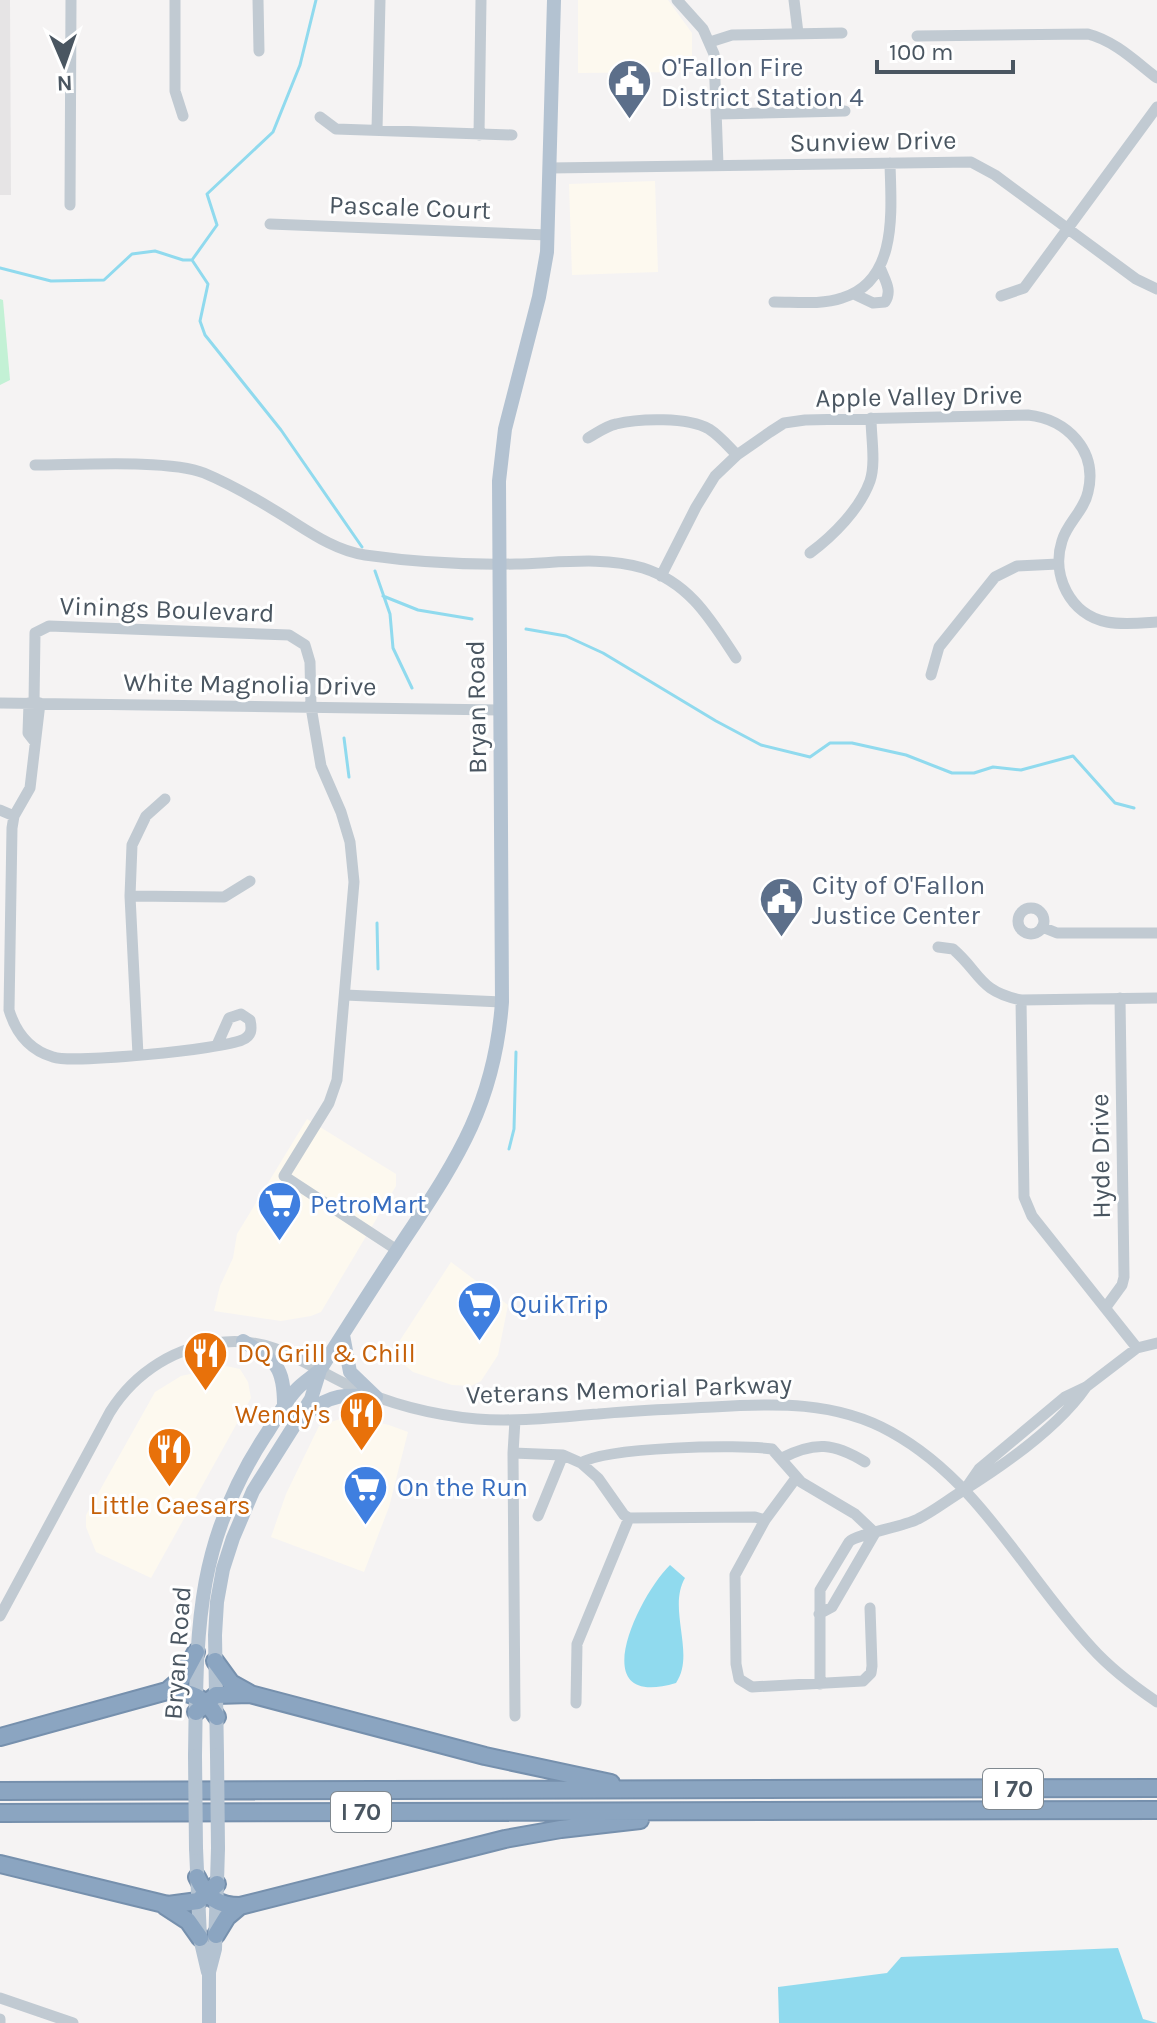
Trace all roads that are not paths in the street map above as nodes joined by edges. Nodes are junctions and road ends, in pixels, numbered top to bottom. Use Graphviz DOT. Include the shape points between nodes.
graph roads {
  1 [pos="71,0"];
  2 [pos="175,0"];
  3 [pos="258,0"];
  4 [pos="380,0"];
  5 [pos="481,0"];
  6 [pos="554,0"];
  7 [pos="677,0"];
  8 [pos="794,0"];
  9 [pos="798,33"];
  10 [pos="842,33"];
  11 [pos="917,36"];
  12 [pos="710,42"];
  13 [pos="259,51"];
  14 [pos="1157,78"];
  15 [pos="1157,107"];
  16 [pos="845,111"];
  17 [pos="717,114"];
  18 [pos="183,116"];
  19 [pos="320,117"];
  20 [pos="377,130"];
  21 [pos="479,135"];
  22 [pos="512,135"];
  23 [pos="890,163"];
  24 [pos="718,165"];
  25 [pos="550,168"];
  26 [pos="70,205"];
  27 [pos="270,224"];
  28 [pos="1069,229"];
  29 [pos="548,235"];
  30 [pos="880,267"];
  31 [pos="1157,289"];
  32 [pos="854,294"];
  33 [pos="1001,296"];
  34 [pos="774,302"];
  35 [pos="871,418"];
  36 [pos="588,438"];
  37 [pos="737,455"];
  38 [pos="35,465"];
  39 [pos="810,553"];
  40 [pos="499,564"];
  41 [pos="1058,564"];
  42 [pos="661,576"];
  43 [pos="1157,622"];
  44 [pos="736,658"];
  45 [pos="931,675"];
  46 [pos="0,703"];
  47 [pos="34,703"];
  48 [pos="311,707"];
  49 [pos="500,710"];
  50 [pos="165,799"];
  51 [pos="0,810"];
  52 [pos="14,816"];
  53 [pos="250,881"];
  54 [pos="130,896"];
  55 [pos="1042,927"];
  56 [pos="1157,933"];
  57 [pos="938,947"];
  58 [pos="345,995"];
  59 [pos="1120,998"];
  60 [pos="1157,998"];
  61 [pos="1021,1000"];
  62 [pos="502,1002"];
  63 [pos="217,1045"];
  64 [pos="138,1055"];
  65 [pos="397,1250"];
  66 [pos="1106,1307"];
  67 [pos="343,1335"];
  68 [pos="243,1341"];
  69 [pos="1157,1343"];
  70 [pos="1137,1348"];
  71 [pos="320,1370"];
  72 [pos="376,1397"];
  73 [pos="284,1407"];
  74 [pos="515,1420"];
  75 [pos="295,1423"];
  76 [pos="513,1453"];
  77 [pos="563,1455"];
  78 [pos="782,1458"];
  79 [pos="865,1462"];
  80 [pos="581,1463"];
  81 [pos="796,1478"];
  82 [pos="965,1489"];
  83 [pos="538,1516"];
  84 [pos="629,1518"];
  85 [pos="765,1520"];
  86 [pos="875,1533"];
  87 [pos="870,1608"];
  88 [pos="819,1614"];
  89 [pos="0,1616"];
  90 [pos="196,1652"];
  91 [pos="215,1661"];
  92 [pos="820,1684"];
  93 [pos="167,1691"];
  94 [pos="250,1694"];
  95 [pos="203,1701"];
  96 [pos="1157,1702"];
  97 [pos="576,1703"];
  98 [pos="515,1716"];
  99 [pos="217,1717"];
  100 [pos="0,1737"];
  101 [pos="1157,1788"];
  102 [pos="644,1790"];
  103 [pos="0,1791"];
  104 [pos="1157,1810"];
  105 [pos="722,1811"];
  106 [pos="0,1813"];
  107 [pos="0,1864"];
  108 [pos="197,1877"];
  109 [pos="210,1895"];
  110 [pos="160,1904"];
  111 [pos="240,1906"];
  112 [pos="208,1936"];
  113 [pos="0,1998"];
  114 [pos="208,2021"];
  115 [pos="73,2023"];
  1 -- 26 [label="street"];
  2 -- 18 [label="street" via="175,91"];
  3 -- 13 [label="street"];
  4 -- 20 [label="street"];
  5 -- 21 [label="street"];
  6 -- 25 [label="main road, Bryan Road"];
  7 -- 12 [label="street"];
  8 -- 9 [label="street"];
  9 -- 10 [label="street"];
  9 -- 12 [label="street" via="732,35"];
  11 -- 14 [label="street" via="1088,34 1115,46"];
  12 -- 17 [label="street" via="717,69"];
  15 -- 28 [label="street"];
  16 -- 17 [label="street"];
  17 -- 24 [label="street"];
  19 -- 20 [label="street" via="336,129"];
  20 -- 21 [label="street"];
  21 -- 22 [label="street"];
  23 -- 24 [label="street, Sunview Drive"];
  23 -- 28 [label="street, Sunview Drive" via="971,162"];
  23 -- 30 [label="street" via="892,221"];
  24 -- 25 [label="street, Sunview Drive"];
  25 -- 29 [label="main road, Bryan Road"];
  27 -- 29 [label="street, Pascale Court"];
  28 -- 31 [label="street, Sunview Drive"];
  28 -- 33 [label="street" via="1024,288"];
  29 -- 40 [label="main road, Bryan Road" via="539,297 505,429"];
  30 -- 32 [label="street"];
  30 -- 32 [label="street" via="889,288 885,302"];
  32 -- 34 [label="street" via="826,301"];
  35 -- 37 [label="street, Apple Valley Drive" via="784,423"];
  35 -- 39 [label="street" via="870,481 829,539"];
  35 -- 41 [label="street, Apple Valley Drive" via="1028,415 1059,423 1079,442 1090,474 1084,505 1061,543"];
  36 -- 37 [label="street" via="611,425 667,420 693,423 719,436"];
  37 -- 42 [label="street, Apple Valley Drive" via="705,490"];
  38 -- 40 [label="street" via="200,472 346,551"];
  40 -- 42 [label="street" via="609,562"];
  40 -- 49 [label="main road, Bryan Road"];
  41 -- 43 [label="street" via="1067,594 1088,615 1106,622"];
  41 -- 45 [label="street" via="1017,566 995,577 939,647"];
  42 -- 44 [label="street" via="681,586 708,615"];
  46 -- 47 [label="street, White Magnolia Drive"];
  47 -- 48 [label="street, White Magnolia Drive"];
  47 -- 48 [label="street, Vinings Boulevard" via="35,633 49,626 289,635 305,645"];
  47 -- 52 [label="street" via="28,733 35,742 30,788"];
  48 -- 49 [label="street, White Magnolia Drive"];
  48 -- 58 [label="street" via="321,766 350,842 354,882"];
  49 -- 62 [label="main road, Bryan Road"];
  50 -- 54 [label="street" via="146,816 132,845"];
  51 -- 52 [label="street"];
  52 -- 64 [label="street" via="9,1010 15,1029 55,1058"];
  53 -- 54 [label="street" via="224,897"];
  54 -- 64 [label="street"];
  55 -- 56 [label="street" via="1057,933"];
  57 -- 61 [label="street" via="957,952 988,988"];
  58 -- 62 [label="street"];
  58 -- 65 [label="street" via="337,1080 329,1103 284,1176"];
  59 -- 60 [label="street"];
  59 -- 61 [label="street"];
  59 -- 66 [label="street, Hyde Drive" via="1124,1277"];
  61 -- 66 [label="street" via="1024,1197 1032,1216"];
  62 -- 65 [label="main road, Bryan Road" via="493,1062 471,1131"];
  63 -- 64 [label="street"];
  65 -- 67 [label="main road, Bryan Road"];
  66 -- 70 [label="street"];
  67 -- 71 [label="main road, Bryan Road"];
  67 -- 72 [label="main road" via="350,1372"];
  68 -- 71 [label="street, Veterans Memorial Parkway" via="292,1353"];
  68 -- 73 [label="main road" via="277,1364"];
  68 -- 89 [label="street, Veterans Memorial Parkway" via="182,1351 152,1367 126,1390"];
  69 -- 70 [label="street"];
  70 -- 82 [label="street" via="986,1478"];
  71 -- 72 [label="street, Veterans Memorial Parkway"];
  71 -- 73 [label="main road, Bryan Road"];
  71 -- 75 [label="main road, Bryan Road" via="311,1399"];
  72 -- 74 [label="street, Veterans Memorial Parkway" via="444,1415"];
  72 -- 75 [label="main road" via="324,1400"];
  73 -- 90 [label="main road, Bryan Road" via="248,1463 221,1523 207,1571"];
  74 -- 76 [label="street"];
  74 -- 82 [label="street, Veterans Memorial Parkway" via="734,1406 816,1407 889,1431"];
  75 -- 91 [label="main road, Bryan Road" via="253,1491 227,1553 217,1602"];
  76 -- 77 [label="street"];
  76 -- 98 [label="street"];
  77 -- 80 [label="street"];
  77 -- 83 [label="street"];
  78 -- 79 [label="street" via="805,1448 834,1446"];
  78 -- 80 [label="street" via="767,1448 646,1450"];
  78 -- 81 [label="street"];
  80 -- 84 [label="street"];
  81 -- 85 [label="street"];
  81 -- 86 [label="street" via="855,1514"];
  82 -- 86 [label="street" via="919,1519"];
  82 -- 96 [label="street, Veterans Memorial Parkway" via="1093,1650"];
  84 -- 85 [label="street"];
  84 -- 97 [label="street" via="577,1644"];
  85 -- 92 [label="street" via="735,1575 739,1679 752,1687"];
  86 -- 88 [label="street" via="832,1607"];
  86 -- 88 [label="street" via="849,1542 822,1583"];
  87 -- 92 [label="street" via="871,1673 863,1681"];
  88 -- 92 [label="street"];
  90 -- 93 [label="highway" via="182,1678"];
  90 -- 95 [label="main road, Bryan Road"];
  91 -- 94 [label="highway" via="231,1683"];
  91 -- 95 [label="main road, Bryan Road"];
  93 -- 95 [label="highway"];
  93 -- 100 [label="highway"];
  94 -- 95 [label="highway"];
  94 -- 102 [label="highway" via="485,1756"];
  95 -- 99 [label="highway"];
  95 -- 108 [label="main road, Bryan Road, bridge" via="195,1756"];
  99 -- 109 [label="main road, Bryan Road, bridge" via="218,1848"];
  101 -- 102 [label="highway, I 70"];
  102 -- 103 [label="highway, I 70"];
  104 -- 105 [label="highway, I 70"];
  105 -- 106 [label="highway, I 70"];
  105 -- 111 [label="highway" via="505,1839"];
  107 -- 110 [label="highway"];
  108 -- 109 [label="highway"];
  109 -- 110 [label="highway" via="184,1905"];
  109 -- 111 [label="highway"];
  109 -- 112 [label="main road, Bryan Road"];
  110 -- 112 [label="highway"];
  111 -- 112 [label="highway"];
  112 -- 114 [label="main road, Bryan Road" via="215,1949"];
  113 -- 115 [label="street"];
}
